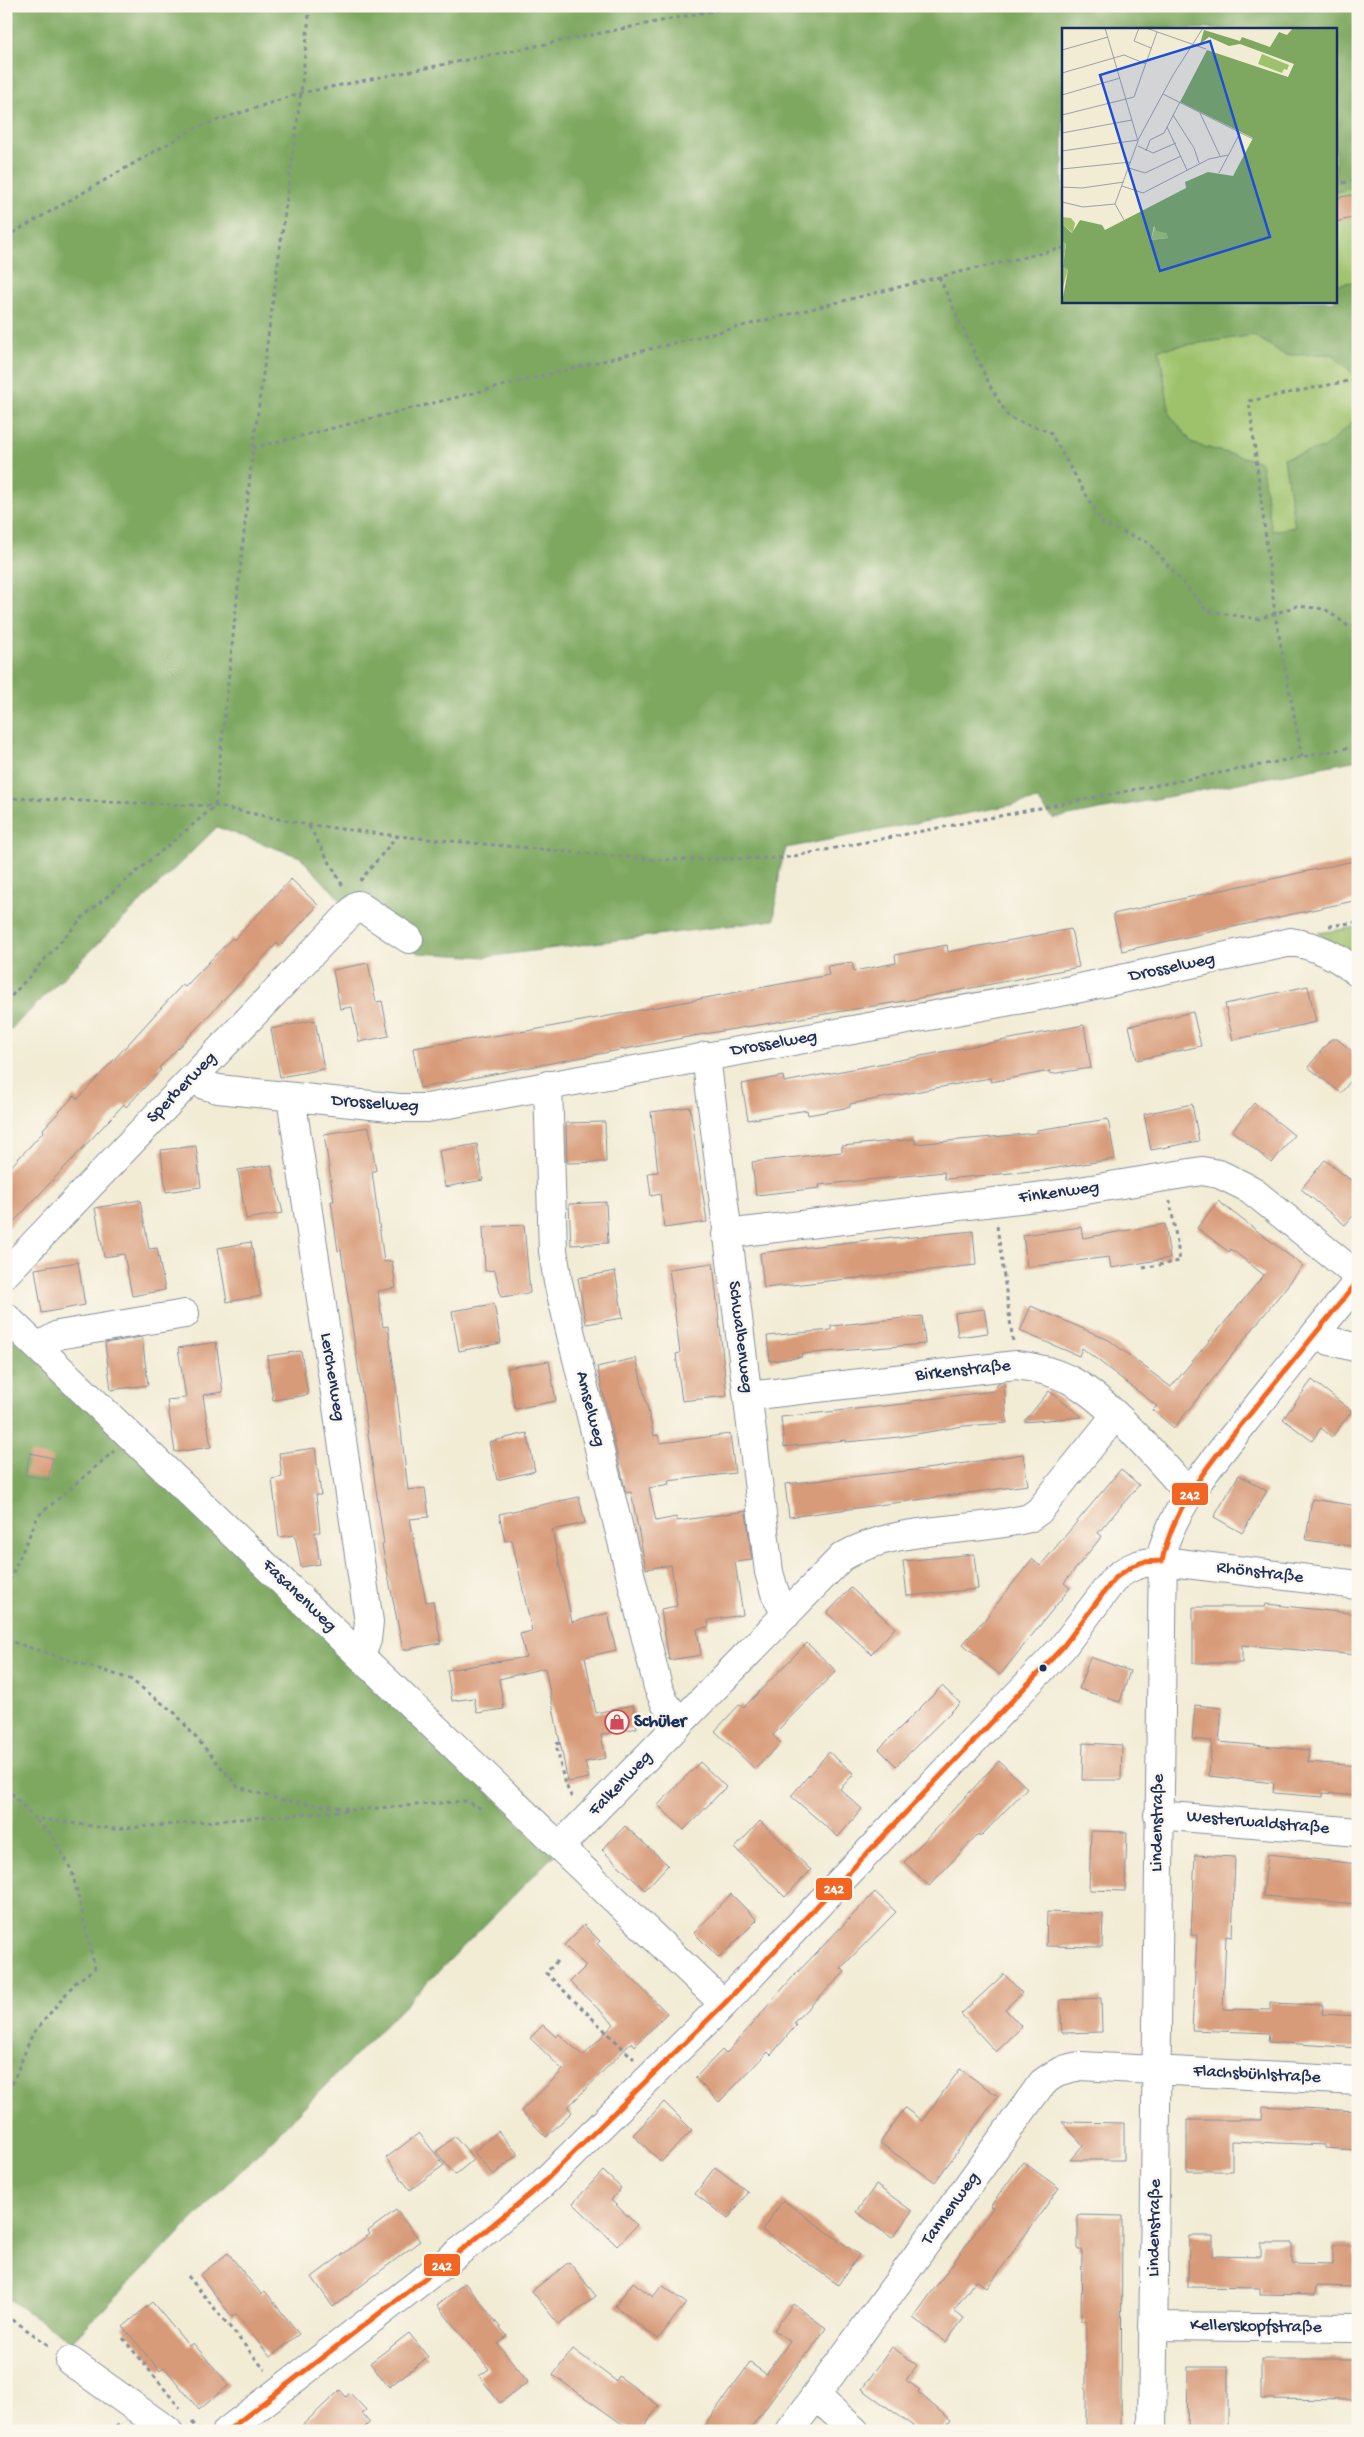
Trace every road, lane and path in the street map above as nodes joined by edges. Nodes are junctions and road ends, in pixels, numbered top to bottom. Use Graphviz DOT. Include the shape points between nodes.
graph roads {
  1 [pos="310,6"];
  2 [pos="736,6"];
  3 [pos="301,93"];
  4 [pos="1358,179"];
  5 [pos="1336,184"];
  6 [pos="6,237"];
  7 [pos="1062,248"];
  8 [pos="939,277"];
  9 [pos="1358,379"];
  10 [pos="253,448"];
  11 [pos="1275,614"];
  12 [pos="1358,626"];
  13 [pos="1358,746"];
  14 [pos="1302,757"];
  15 [pos="6,798"];
  16 [pos="215,806"];
  17 [pos="309,825"];
  18 [pos="397,836"];
  19 [pos="353,900"];
  20 [pos="409,939"];
  21 [pos="1355,964"];
  22 [pos="6,1002"];
  23 [pos="706,1056"];
  24 [pos="193,1077"];
  25 [pos="548,1085"];
  26 [pos="291,1097"];
  27 [pos="1166,1175"];
  28 [pos="993,1202"];
  29 [pos="726,1234"];
  30 [pos="1142,1268"];
  31 [pos="6,1273"];
  32 [pos="1358,1276"];
  33 [pos="1358,1281"];
  34 [pos="185,1314"];
  35 [pos="6,1317"];
  36 [pos="1316,1333"];
  37 [pos="38,1347"];
  38 [pos="1358,1348"];
  39 [pos="1016,1364"];
  40 [pos="748,1396"];
  41 [pos="1115,1416"];
  42 [pos="132,1436"];
  43 [pos="1190,1494"];
  44 [pos="1162,1561"];
  45 [pos="1358,1585"];
  46 [pos="6,1588"];
  47 [pos="786,1615"];
  48 [pos="6,1640"];
  49 [pos="361,1655"];
  50 [pos="680,1723"];
  51 [pos="560,1744"];
  52 [pos="6,1787"];
  53 [pos="359,1810"];
  54 [pos="490,1813"];
  55 [pos="1158,1815"];
  56 [pos="34,1818"];
  57 [pos="586,1820"];
  58 [pos="1358,1832"];
  59 [pos="561,1846"];
  60 [pos="558,1961"];
  61 [pos="724,2004"];
  62 [pos="1157,2070"];
  63 [pos="652,2076"];
  64 [pos="1358,2081"];
  65 [pos="6,2099"];
  66 [pos="188,2276"];
  67 [pos="6,2316"];
  68 [pos="1153,2326"];
  69 [pos="1358,2328"];
  70 [pos="123,2338"];
  71 [pos="70,2361"];
  72 [pos="281,2390"];
  73 [pos="816,2396"];
  74 [pos="180,2421"];
  75 [pos="200,2431"];
  76 [pos="227,2431"];
  77 [pos="790,2431"];
  78 [pos="855,2431"];
  79 [pos="1152,2431"];
  1 -- 3 [label="path"];
  2 -- 3 [label="path"];
  3 -- 6 [label="path" via="197,127"];
  3 -- 10 [label="path"];
  4 -- 5 [label="path"];
  7 -- 8 [label="path"];
  8 -- 10 [label="path"];
  8 -- 11 [label="path" via="989,384 1010,418 1050,432 1103,524 1149,543 1207,611 1259,619"];
  9 -- 11 [label="path" via="1249,401"];
  10 -- 16 [label="path"];
  11 -- 12 [label="path" via="1297,606 1326,610 1348,626"];
  11 -- 14 [label="path"];
  13 -- 14 [label="path"];
  14 -- 18 [label="path" via="784,858 658,860"];
  15 -- 16 [label="path"];
  16 -- 17 [label="path"];
  16 -- 22 [label="path" via="85,915"];
  17 -- 18 [label="path"];
  17 -- 19 [label="path"];
  18 -- 19 [label="path"];
  19 -- 20 [label="street"];
  19 -- 24 [label="street, Sperberweg"];
  21 -- 23 [label="street, Drosselweg" via="1314,946 1291,942 1071,990"];
  23 -- 25 [label="street, Drosselweg"];
  23 -- 29 [label="street, Schwalbenweg"];
  24 -- 26 [label="street, Drosselweg" via="218,1090"];
  24 -- 31 [label="street, Sperberweg"];
  25 -- 26 [label="street, Drosselweg" via="427,1108"];
  25 -- 50 [label="street, Amselweg" via="558,1282 658,1687"];
  26 -- 49 [label="street, Lerchenweg" via="369,1622"];
  27 -- 28 [label="street, Finkenweg" via="1061,1194"];
  27 -- 30 [label="path" via="1180,1261"];
  27 -- 32 [label="street, Finkenweg" via="1202,1171 1235,1180"];
  28 -- 29 [label="street, Finkenweg"];
  28 -- 39 [label="path"];
  29 -- 40 [label="street, Schwalbenweg"];
  33 -- 36 [label="street, Lindenstraße"];
  34 -- 37 [label="street" via="58,1335"];
  35 -- 37 [label="street, Fasanenweg"];
  36 -- 38 [label="street" via="1330,1341"];
  36 -- 43 [label="street, Lindenstraße"];
  37 -- 42 [label="street, Fasanenweg"];
  39 -- 40 [label="street, Birkenstraße"];
  39 -- 41 [label="street, Birkenstraße" via="1068,1379 1098,1399"];
  40 -- 47 [label="street, Schwalbenweg" via="769,1572"];
  41 -- 43 [label="street, Birkenstraße"];
  41 -- 47 [label="street, Falkenweg" via="1039,1511 1029,1518 892,1538 857,1548 842,1557"];
  42 -- 46 [label="path" via="38,1516"];
  42 -- 49 [label="street, Fasanenweg"];
  43 -- 44 [label="street, Lindenstraße" via="1168,1531"];
  44 -- 45 [label="street, Rhönstraße"];
  44 -- 55 [label="street, Lindenstraße"];
  44 -- 61 [label="street, Rhönstraße" via="1142,1562 1114,1579 1062,1648"];
  47 -- 50 [label="street, Falkenweg"];
  48 -- 53 [label="path" via="130,1680 175,1714 238,1787 281,1800"];
  49 -- 59 [label="street, Fasanenweg"];
  50 -- 57 [label="street, Falkenweg"];
  51 -- 57 [label="path" via="556,1744 564,1781"];
  52 -- 56 [label="path"];
  53 -- 54 [label="path" via="466,1801"];
  53 -- 56 [label="path" via="113,1829"];
  55 -- 58 [label="street, Westerwaldstraße"];
  55 -- 62 [label="street, Lindenstraße"];
  56 -- 65 [label="path" via="52,1835 72,1872 96,1968 75,1983 32,2035"];
  57 -- 59 [label="street, Falkenweg"];
  59 -- 61 [label="street"];
  60 -- 63 [label="path" via="546,1973"];
  61 -- 63 [label="street, Rhönstraße"];
  62 -- 64 [label="street, Flachsbühlstraße"];
  62 -- 68 [label="street, Lindenstraße"];
  62 -- 73 [label="street, Tannenweg" via="1081,2066 1065,2068 1042,2083"];
  63 -- 72 [label="street, Rhönstraße" via="541,2185"];
  66 -- 72 [label="path"];
  67 -- 71 [label="path"];
  68 -- 69 [label="street, Kellerskopfstraße"];
  68 -- 79 [label="street, Lindenstraße"];
  70 -- 74 [label="path"];
  71 -- 74 [label="street"];
  72 -- 76 [label="street, Rhönstraße"];
  73 -- 77 [label="street, Tannenweg"];
  73 -- 78 [label="street"];
  74 -- 75 [label="path"];
}
